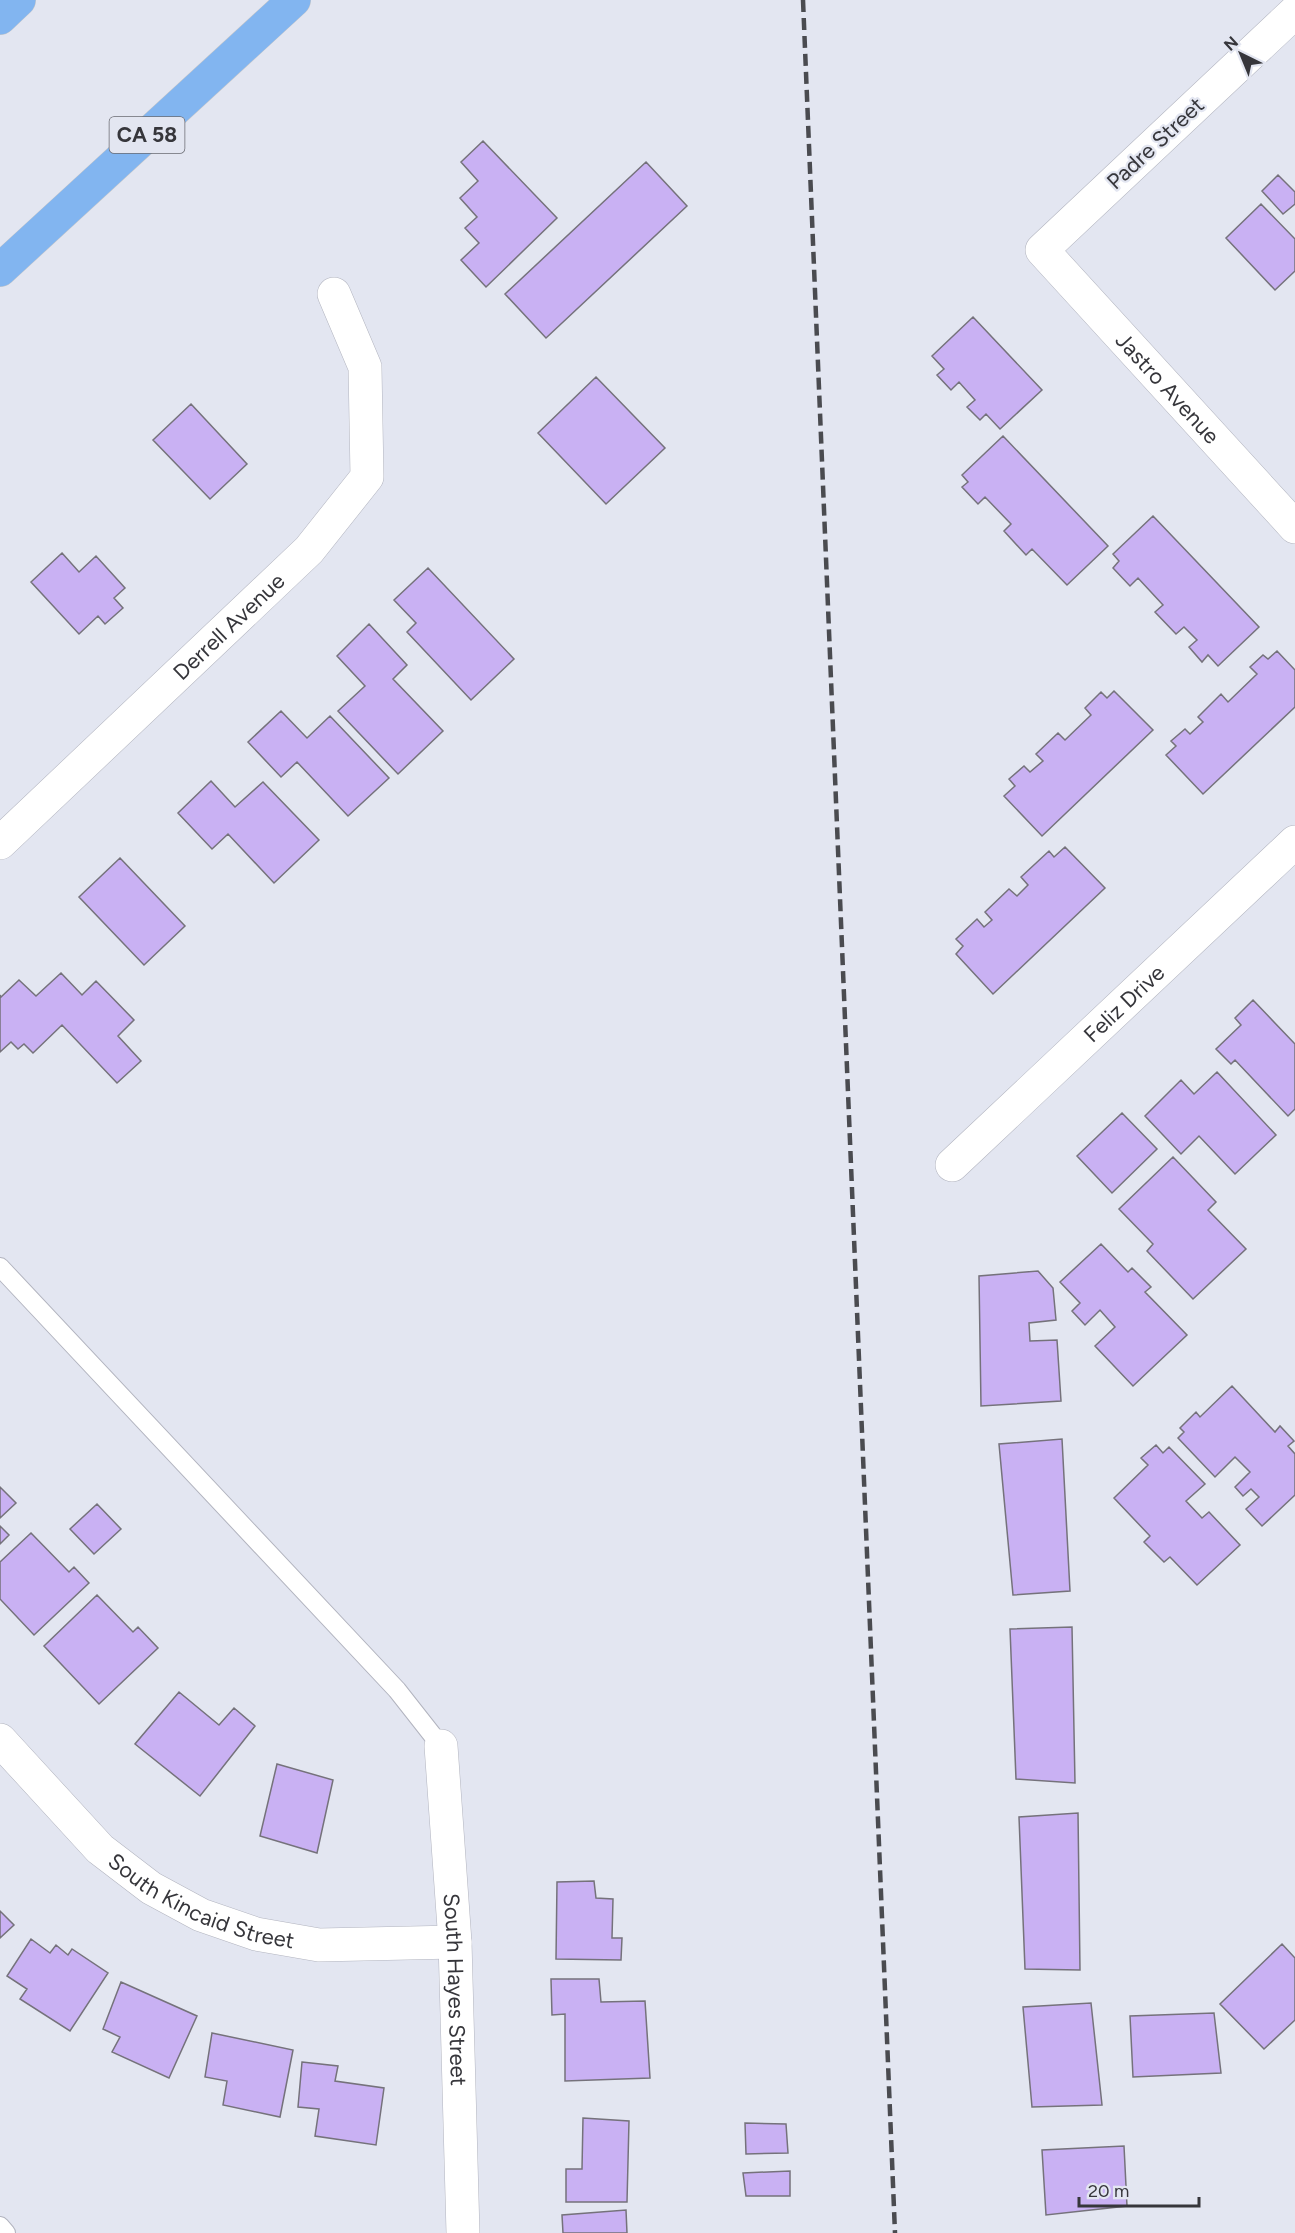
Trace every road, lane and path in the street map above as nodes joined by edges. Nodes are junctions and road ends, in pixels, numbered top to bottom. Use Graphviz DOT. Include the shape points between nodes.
graph roads {
  1 [pos="18,0"];
  2 [pos="294,0"];
  3 [pos="1295,12"];
  4 [pos="0,18"];
  5 [pos="1042,250"];
  6 [pos="0,270"];
  7 [pos="334,294"];
  8 [pos="1295,527"];
  9 [pos="1295,842"];
  10 [pos="0,843"];
  11 [pos="952,1165"];
  12 [pos="0,1267"];
  13 [pos="0,1740"];
  14 [pos="441,1746"];
  15 [pos="455,1942"];
  16 [pos="0,2226"];
  17 [pos="6,2233"];
  18 [pos="463,2233"];
  1 -- 4 [label="highway"];
  2 -- 6 [label="highway, CA 58"];
  3 -- 5 [label="street, Padre Street"];
  5 -- 8 [label="street, Jastro Avenue"];
  7 -- 10 [label="street, Derrell Avenue" via="365,367 367,477 309,550"];
  9 -- 11 [label="street, Feliz Drive"];
  12 -- 14 [label="lane" via="397,1690"];
  13 -- 15 [label="street, South Kincaid Street" via="100,1849 151,1888 201,1915 256,1934 319,1945"];
  14 -- 15 [label="street, South Hayes Street"];
  15 -- 18 [label="street, South Hayes Street"];
  16 -- 17 [label="lane"];
}
